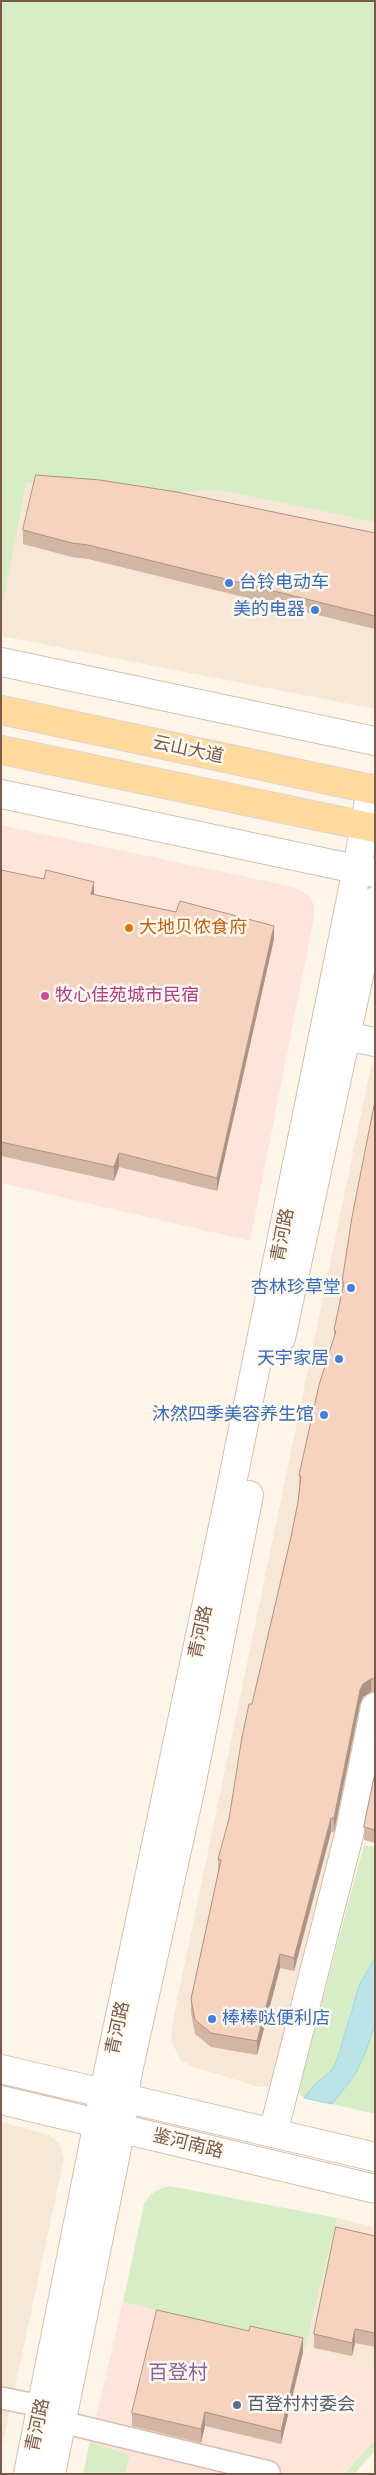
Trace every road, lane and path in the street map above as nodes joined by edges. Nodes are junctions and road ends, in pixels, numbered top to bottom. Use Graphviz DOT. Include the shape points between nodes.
graph roads {
  1 [pos="1,662"];
  2 [pos="1,710"];
  3 [pos="375,741"];
  4 [pos="1,750"];
  5 [pos="373,789"];
  6 [pos="1,794"];
  7 [pos="369,827"];
  8 [pos="366,870"];
  9 [pos="375,901"];
  10 [pos="346,1036"];
  11 [pos="375,1042"];
  12 [pos="375,1707"];
  13 [pos="1,2068"];
  14 [pos="115,2095"];
  15 [pos="1,2100"];
  16 [pos="110,2125"];
  17 [pos="273,2133"];
  18 [pos="375,2157"];
  19 [pos="375,2189"];
  20 [pos="1,2398"];
  21 [pos="52,2414"];
  22 [pos="269,2472"];
  23 [pos="28,2474"];
  24 [pos="51,2474"];
  1 -- 3 [label="street"];
  2 -- 5 [label="main road, 云山大道"];
  4 -- 7 [label="main road"];
  5 -- 7 [label="street, 青河路"];
  6 -- 8 [label="street"];
  7 -- 8 [label="street, 青河路"];
  8 -- 14 [label="street, 青河路" via="244,1426"];
  9 -- 10 [label="street, 青河路"];
  10 -- 11 [label="street"];
  10 -- 14 [label="street, 青河路" via="128,2076"];
  12 -- 17 [label="street" via="349,1835"];
  13 -- 14 [label="street, 鉴河南路"];
  14 -- 16 [label="street, 青河路"];
  14 -- 17 [label="street, 鉴河南路"];
  15 -- 16 [label="street, 鉴河南路"];
  16 -- 19 [label="street, 鉴河南路"];
  16 -- 21 [label="street, 青河路"];
  17 -- 18 [label="street, 鉴河南路"];
  20 -- 21 [label="lane"];
  21 -- 22 [label="lane"];
  21 -- 23 [label="street, 青河路"];
  21 -- 24 [label="street, 青河路"];
}
